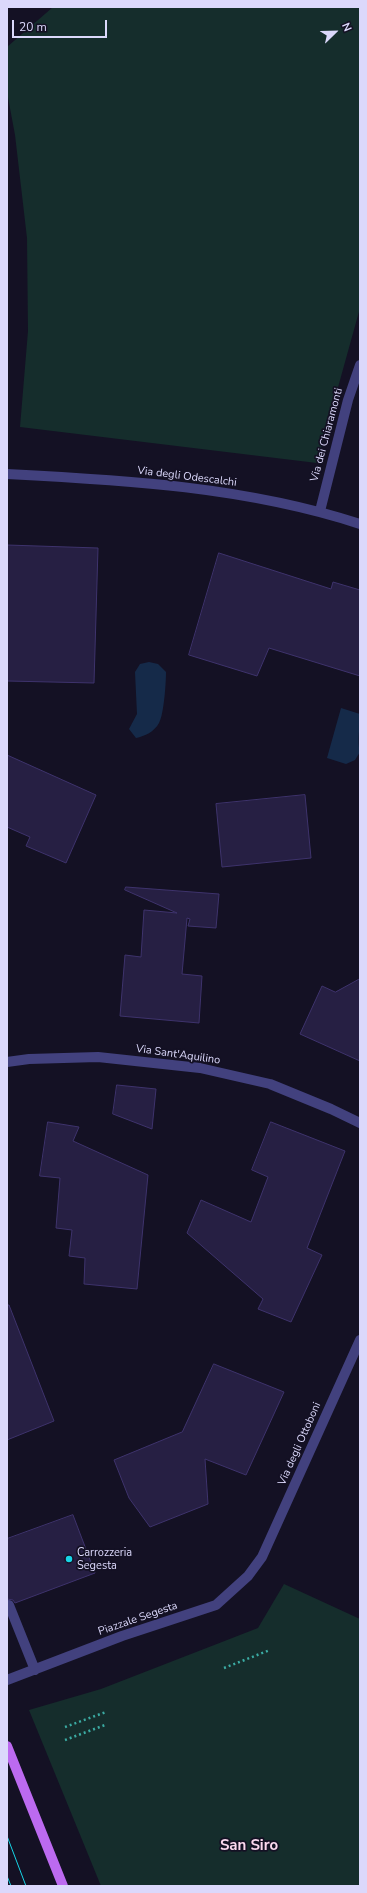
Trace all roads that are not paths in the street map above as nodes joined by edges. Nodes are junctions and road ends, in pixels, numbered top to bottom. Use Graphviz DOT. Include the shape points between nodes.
graph roads {
  1 [pos="360,365"];
  2 [pos="7,474"];
  3 [pos="320,511"];
  4 [pos="360,524"];
  5 [pos="7,1062"];
  6 [pos="360,1123"];
  7 [pos="360,1340"];
  8 [pos="262,1557"];
  9 [pos="9,1606"];
  10 [pos="35,1670"];
  11 [pos="7,1680"];
  12 [pos="7,1746"];
  13 [pos="63,1886"];
  1 -- 3 [label="street, Via dei Chiaramonti" via="348,400"];
  2 -- 3 [label="street, Via degli Odescalchi" via="102,478 211,490"];
  3 -- 4 [label="street, Via degli Odescalchi"];
  5 -- 6 [label="street, Via Sant'Aquilino" via="98,1057 200,1068 270,1084"];
  7 -- 8 [label="street, Via degli Ottoboni"];
  8 -- 10 [label="street, Piazzale Segesta" via="248,1576 216,1605 122,1636"];
  9 -- 10 [label="street"];
  10 -- 11 [label="street, Piazzale Segesta"];
  12 -- 13 [label="main road"];
}
